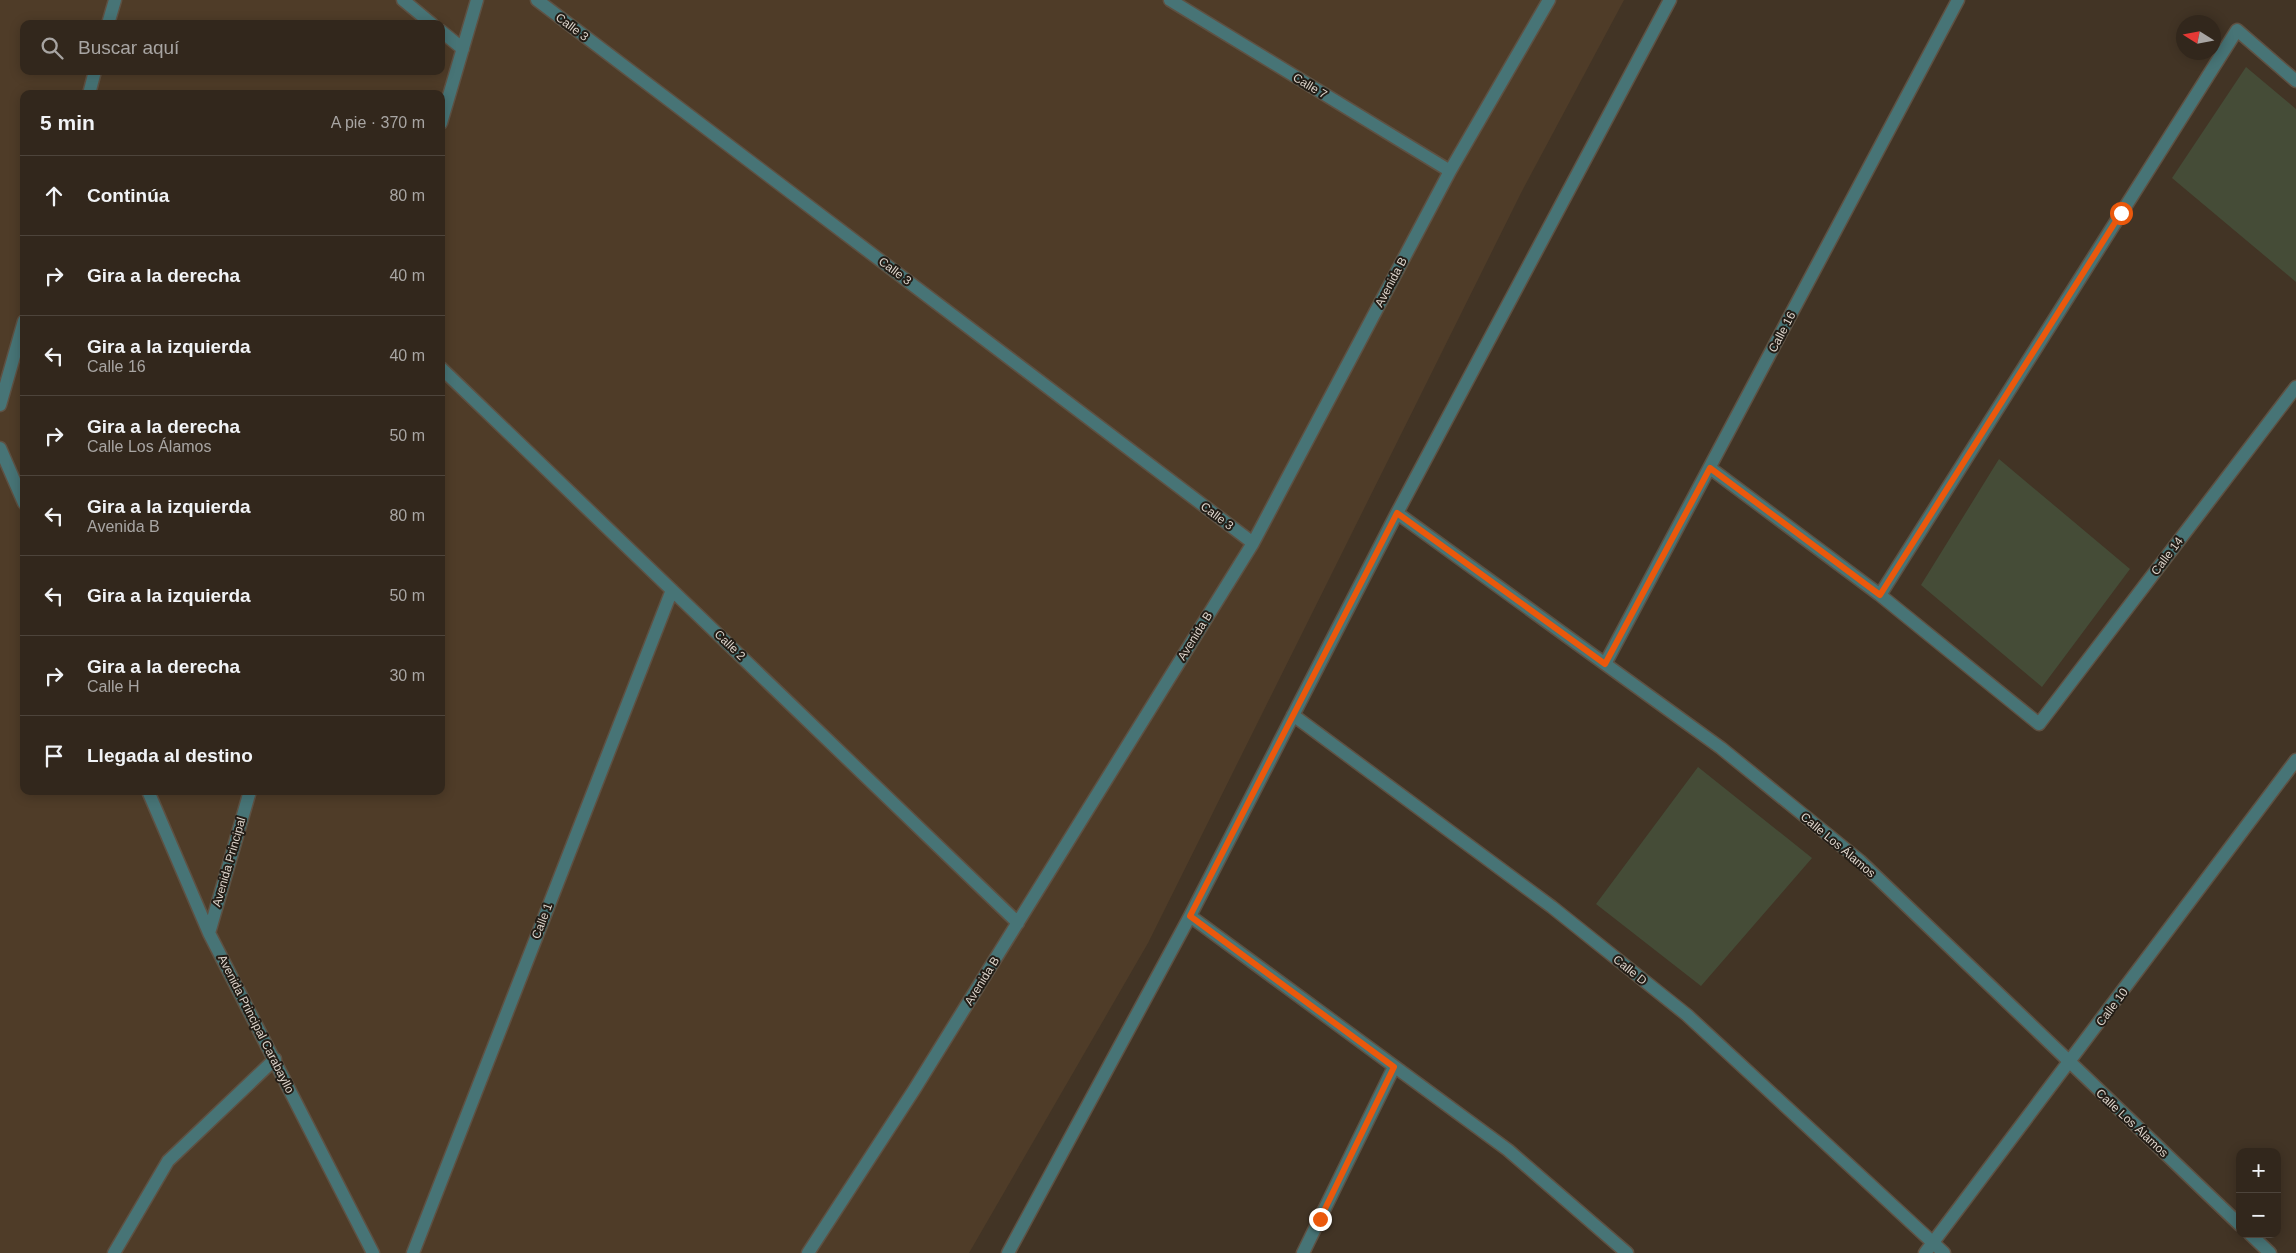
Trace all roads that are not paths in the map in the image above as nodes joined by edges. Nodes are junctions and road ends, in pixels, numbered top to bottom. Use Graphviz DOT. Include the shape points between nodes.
graph roads {
  1 [pos="115,0"];
  2 [pos="403,0"];
  3 [pos="477,0"];
  4 [pos="537,0"];
  5 [pos="1170,0"];
  6 [pos="1548,0"];
  7 [pos="1670,0"];
  8 [pos="1958,0"];
  9 [pos="109,20"];
  10 [pos="427,20"];
  11 [pos="445,34"];
  12 [pos="463,49"];
  13 [pos="94,75"];
  14 [pos="2296,81"];
  15 [pos="89,90"];
  16 [pos="445,110"];
  17 [pos="1450,171"];
  18 [pos="20,335"];
  19 [pos="445,372"];
  20 [pos="2296,387"];
  21 [pos="0,405"];
  22 [pos="0,448"];
  23 [pos="1710,468"];
  24 [pos="20,494"];
  25 [pos="1397,513"];
  26 [pos="1253,543"];
  27 [pos="672,590"];
  28 [pos="1880,595"];
  29 [pos="1605,664"];
  30 [pos="1293,716"];
  31 [pos="2296,760"];
  32 [pos="150,795"];
  33 [pos="249,795"];
  34 [pos="1190,916"];
  35 [pos="1018,923"];
  36 [pos="209,933"];
  37 [pos="275,1059"];
  38 [pos="2070,1064"];
  39 [pos="1394,1067"];
  40 [pos="2236,1221"];
  41 [pos="2254,1238"];
  42 [pos="1929,1248"];
  43 [pos="114,1253"];
  44 [pos="373,1253"];
  45 [pos="413,1253"];
  46 [pos="808,1253"];
  47 [pos="1008,1253"];
  48 [pos="1303,1253"];
  49 [pos="1627,1253"];
  50 [pos="1944,1253"];
  51 [pos="2270,1253"];
  1 -- 9 [label="street"];
  2 -- 10 [label="street"];
  3 -- 12 [label="street"];
  4 -- 26 [label="street, Calle 3"];
  5 -- 17 [label="street, Calle 7"];
  6 -- 17 [label="street, Avenida B"];
  7 -- 25 [label="street"];
  8 -- 23 [label="street, Calle 16"];
  11 -- 12 [label="street"];
  12 -- 16 [label="street"];
  13 -- 15 [label="street"];
  14 -- 28 [label="street" via="2237,30"];
  17 -- 26 [label="street, Avenida B"];
  18 -- 21 [label="street"];
  19 -- 27 [label="street, Calle 2"];
  20 -- 28 [label="street, Calle 14" via="2039,724"];
  22 -- 24 [label="street"];
  23 -- 28 [label="street"];
  23 -- 29 [label="street, Calle 16"];
  25 -- 29 [label="street, Calle Los Álamos"];
  25 -- 30 [label="street"];
  26 -- 35 [label="street, Avenida B"];
  27 -- 35 [label="street, Calle 2"];
  27 -- 45 [label="street, Calle 1"];
  29 -- 38 [label="street, Calle Los Álamos" via="1721,748 1860,861"];
  30 -- 34 [label="street"];
  30 -- 42 [label="street, Calle D" via="1552,907 1687,1015"];
  31 -- 38 [label="street, Calle 10"];
  32 -- 36 [label="street, Avenida Principal Carabayllo"];
  33 -- 36 [label="street, Avenida Principal"];
  34 -- 39 [label="street"];
  34 -- 47 [label="street"];
  35 -- 46 [label="street, Avenida B"];
  36 -- 37 [label="street, Avenida Principal Carabayllo"];
  37 -- 43 [label="street" via="168,1161"];
  37 -- 44 [label="street, Avenida Principal Carabayllo"];
  38 -- 40 [label="street, Calle Los Álamos"];
  38 -- 42 [label="street, Calle 10"];
  39 -- 48 [label="street"];
  39 -- 49 [label="street" via="1508,1150"];
  41 -- 51 [label="street"];
  42 -- 50 [label="street, Calle D"];
}
